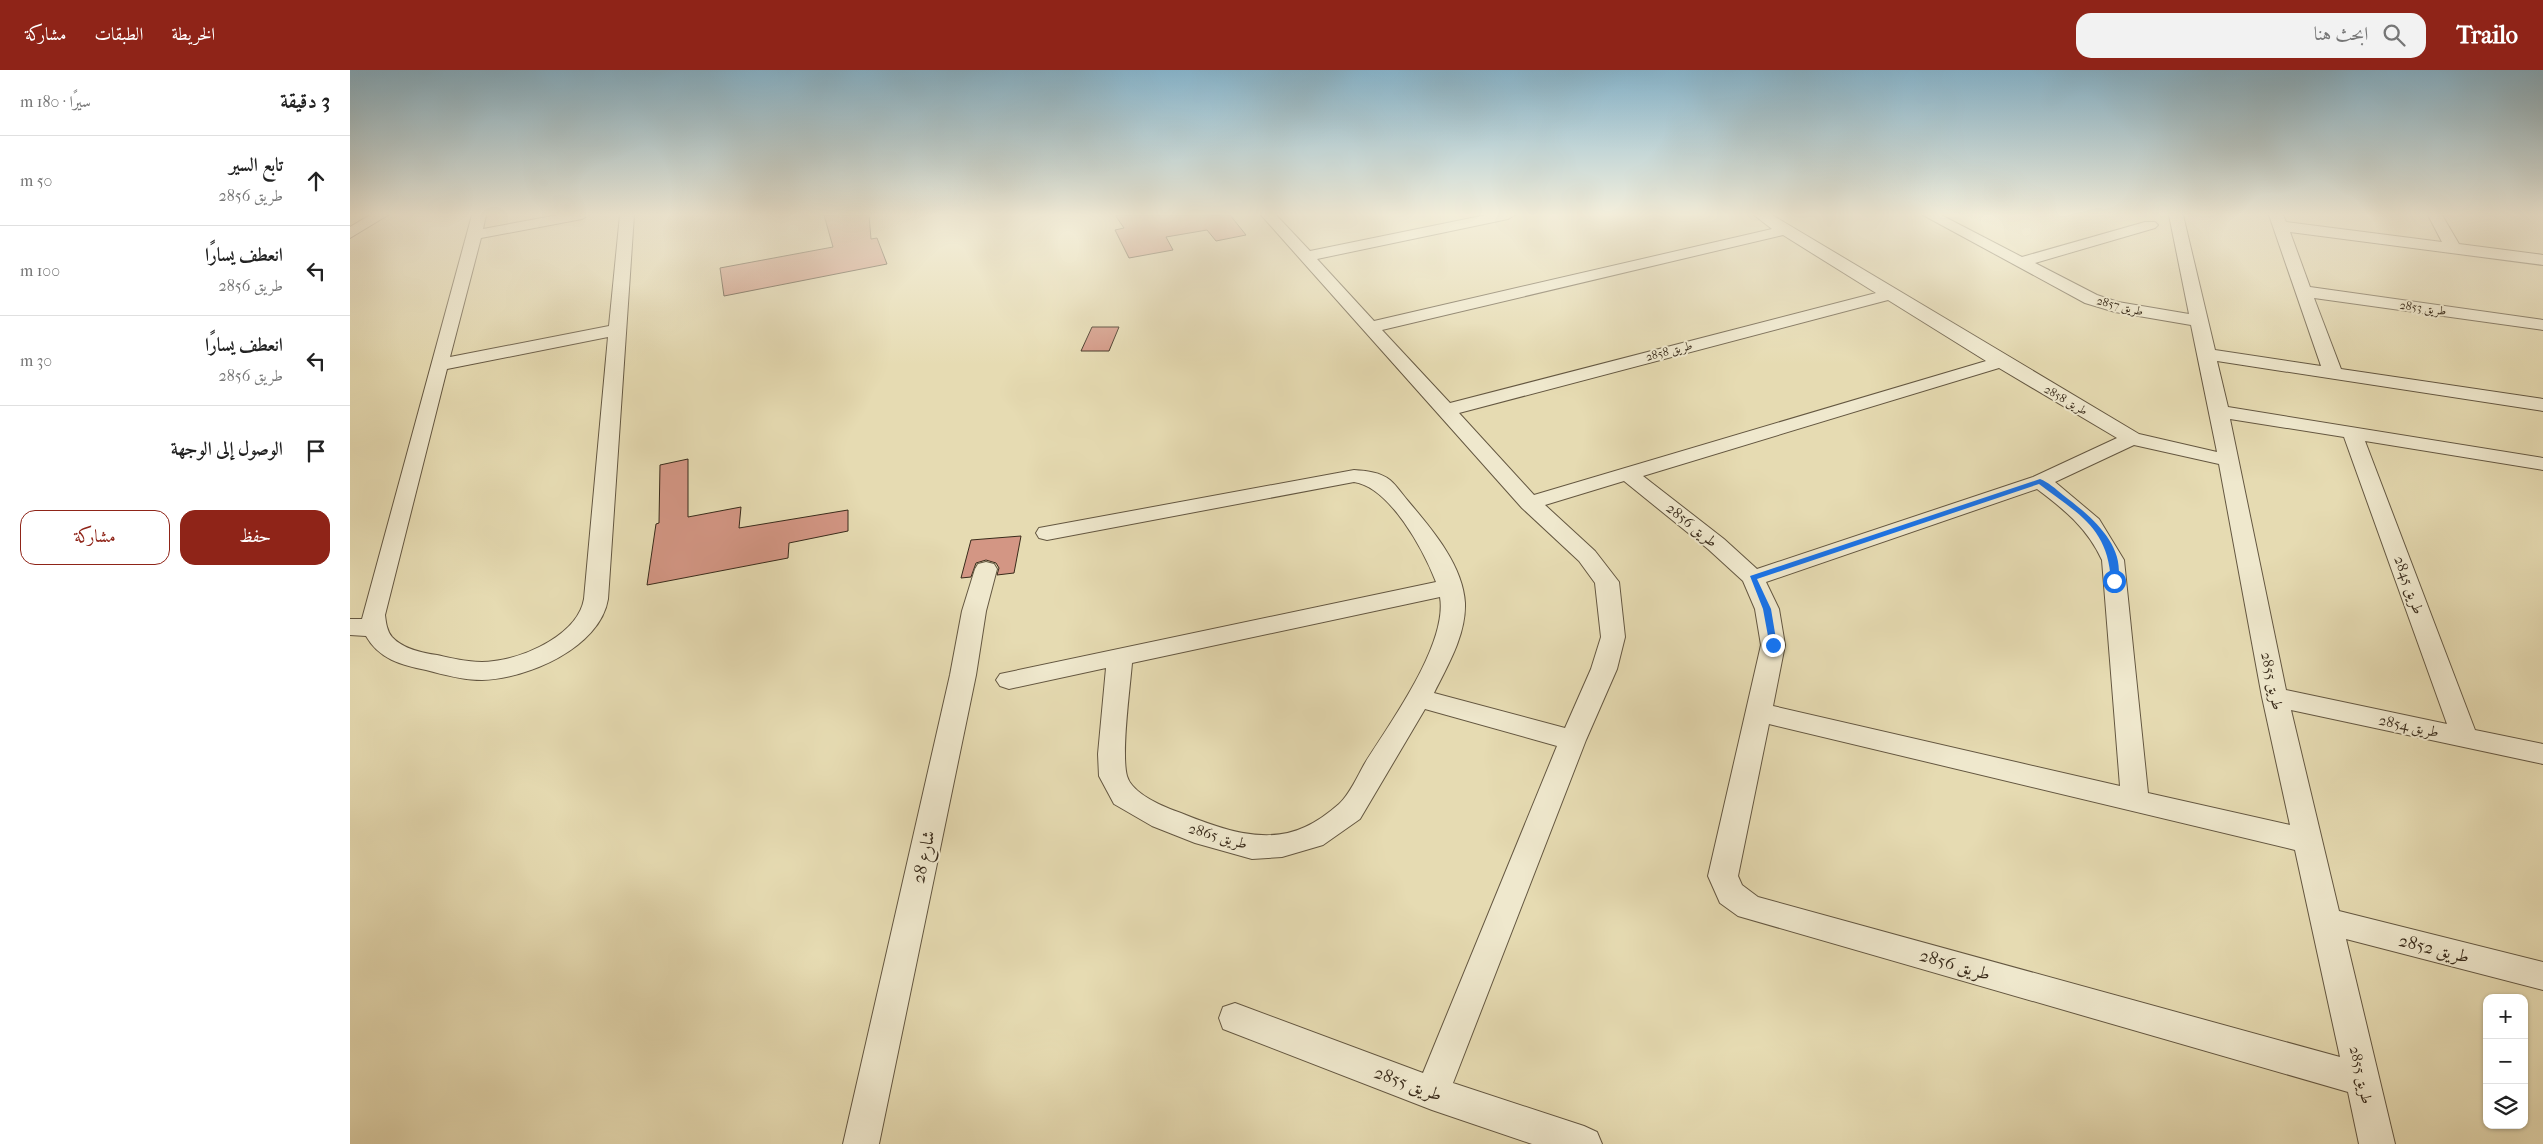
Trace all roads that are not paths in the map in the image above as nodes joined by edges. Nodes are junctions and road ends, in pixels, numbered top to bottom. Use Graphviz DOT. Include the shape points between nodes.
graph roads {
  1 [pos="466,265"];
  2 [pos="623,265"];
  3 [pos="1314,265"];
  4 [pos="1636,265"];
  5 [pos="1844,265"];
  6 [pos="2027,265"];
  7 [pos="2186,265"];
  8 [pos="2293,265"];
  9 [pos="2302,292"];
  10 [pos="1891,294"];
  11 [pos="2197,321"];
  12 [pos="2543,325"];
  13 [pos="1372,327"];
  14 [pos="618,330"];
  15 [pos="2207,354"];
  16 [pos="2001,362"];
  17 [pos="439,365"];
  18 [pos="2333,373"];
  19 [pos="2543,405"];
  20 [pos="1447,410"];
  21 [pos="2219,411"];
  22 [pos="2352,433"];
  23 [pos="2132,439"];
  24 [pos="2227,460"];
  25 [pos="2543,464"];
  26 [pos="1628,474"];
  27 [pos="2040,481"];
  28 [pos="1530,503"];
  29 [pos="1047,532"];
  30 [pos="986,569"];
  31 [pos="1753,578"];
  32 [pos="1450,587"];
  33 [pos="350,627"];
  34 [pos="374,628"];
  35 [pos="1120,656"];
  36 [pos="1009,680"];
  37 [pos="2274,697"];
  38 [pos="1419,698"];
  39 [pos="1760,712"];
  40 [pos="2465,738"];
  41 [pos="1573,740"];
  42 [pos="2543,754"];
  43 [pos="2134,801"];
  44 [pos="2307,842"];
  45 [pos="2325,921"];
  46 [pos="2543,976"];
  47 [pos="1235,1018"];
  48 [pos="2363,1080"];
  49 [pos="1432,1093"];
  50 [pos="861,1144"];
  51 [pos="1584,1144"];
  52 [pos="2377,1144"];
  1 -- 17 [label="street"];
  2 -- 14 [label="street"];
  3 -- 13 [label="street"];
  4 -- 13 [label="street"];
  5 -- 10 [label="street, طريق 2858"];
  6 -- 11 [label="street, طريق 2857" via="2099,302"];
  7 -- 11 [label="street, طريق 2855"];
  8 -- 9 [label="street"];
  9 -- 12 [label="street, طريق 2853"];
  9 -- 18 [label="street"];
  10 -- 16 [label="street, طريق 2858"];
  10 -- 20 [label="street, طريق 2858"];
  11 -- 15 [label="street, طريق 2855"];
  13 -- 20 [label="street"];
  14 -- 17 [label="street"];
  14 -- 34 [label="street" via="592,616 575,635 548,652 515,665 482,671 408,658 380,640"];
  15 -- 18 [label="street"];
  15 -- 21 [label="street, طريق 2855"];
  16 -- 23 [label="street, طريق 2858"];
  16 -- 26 [label="street"];
  17 -- 34 [label="street" via="373,615"];
  18 -- 19 [label="street"];
  20 -- 28 [label="street"];
  21 -- 22 [label="street"];
  21 -- 24 [label="street, طريق 2855"];
  22 -- 25 [label="street"];
  22 -- 40 [label="street, طريق 2845"];
  23 -- 24 [label="street, طريق 2858"];
  23 -- 27 [label="street"];
  24 -- 37 [label="street, طريق 2855"];
  26 -- 28 [label="street"];
  26 -- 31 [label="street, طريق 2856"];
  27 -- 31 [label="street"];
  27 -- 43 [label="street" via="2087,517 2104,536 2113,560"];
  28 -- 41 [label="street" via="1587,556 1606,582 1613,637 1604,669"];
  29 -- 32 [label="street, طريق 2865" via="1354,476 1370,478 1382,485 1426,536"];
  30 -- 50 [label="street, شارع 28" via="974,611 963,675"];
  31 -- 39 [label="street, طريق 2856" via="1767,609 1773,645"];
  32 -- 35 [label="street"];
  32 -- 38 [label="street, طريق 2865" via="1453,604 1446,640"];
  33 -- 34 [label="street"];
  35 -- 36 [label="street"];
  35 -- 38 [label="street, طريق 2865" via="1112,754 1113,776 1124,796 1162,818 1205,835 1252,847 1282,845 1313,837 1350,811"];
  37 -- 40 [label="street, طريق 2854"];
  37 -- 44 [label="street, طريق 2855"];
  38 -- 41 [label="street"];
  39 -- 43 [label="street"];
  39 -- 48 [label="street, طريق 2856" via="1723,876 1730,894 1748,906"];
  40 -- 42 [label="street, طريق 2854"];
  41 -- 49 [label="street"];
  43 -- 44 [label="street"];
  44 -- 45 [label="street, طريق 2855"];
  45 -- 46 [label="street, طريق 2852"];
  45 -- 48 [label="street, طريق 2855"];
  47 -- 49 [label="street, طريق 2855"];
  48 -- 52 [label="street, طريق 2855"];
  49 -- 51 [label="street, طريق 2855"];
}
